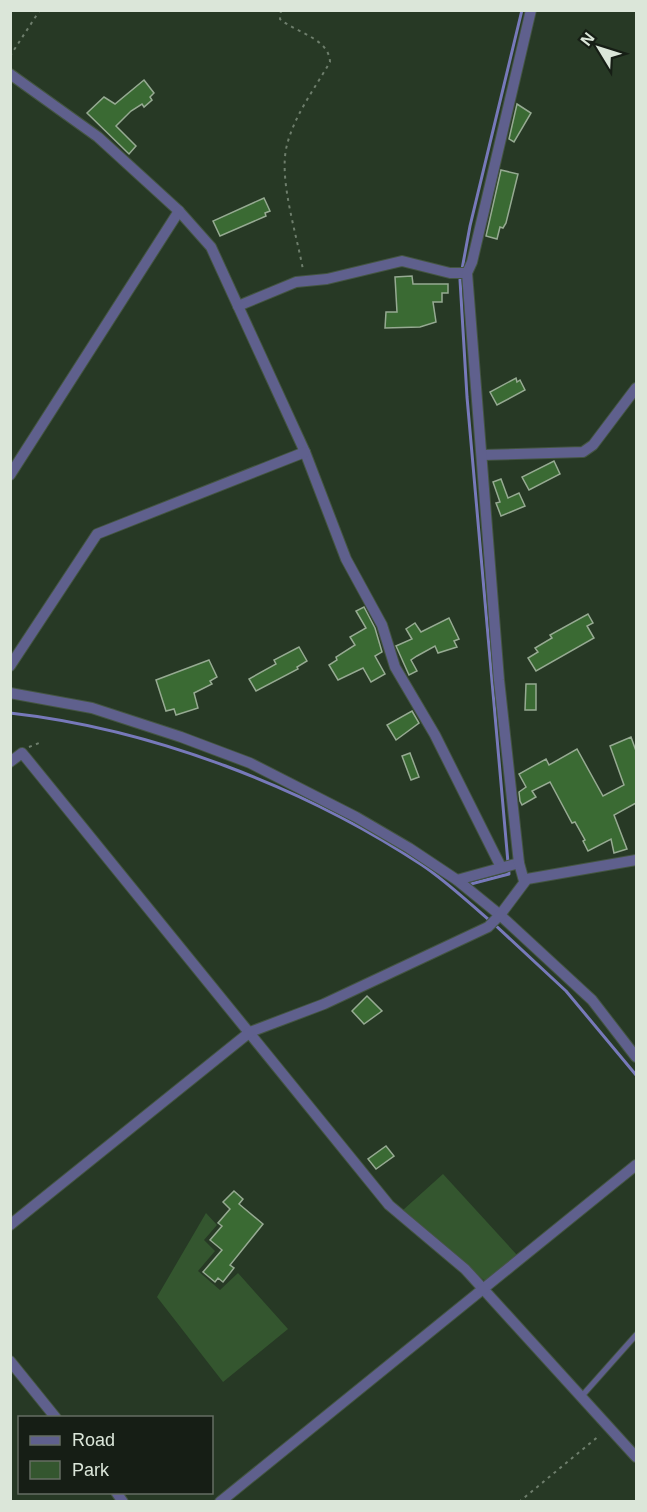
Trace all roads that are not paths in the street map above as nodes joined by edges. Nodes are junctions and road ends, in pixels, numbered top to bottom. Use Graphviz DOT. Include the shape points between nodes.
graph roads {
  1 [pos="531,10"];
  2 [pos="10,74"];
  3 [pos="179,211"];
  4 [pos="467,273"];
  5 [pos="238,306"];
  6 [pos="636,388"];
  7 [pos="306,452"];
  8 [pos="482,455"];
  9 [pos="10,475"];
  10 [pos="10,666"];
  11 [pos="10,693"];
  12 [pos="10,762"];
  13 [pos="636,860"];
  14 [pos="519,863"];
  15 [pos="501,867"];
  16 [pos="457,880"];
  17 [pos="524,881"];
  18 [pos="495,920"];
  19 [pos="250,1032"];
  20 [pos="636,1057"];
  21 [pos="636,1166"];
  22 [pos="10,1225"];
  23 [pos="483,1289"];
  24 [pos="636,1335"];
  25 [pos="10,1361"];
  26 [pos="581,1397"];
  27 [pos="54,1416"];
  28 [pos="636,1457"];
  29 [pos="220,1502"];
  1 -- 4 [label="street"];
  2 -- 3 [label="street" via="98,137"];
  3 -- 5 [label="street" via="211,247"];
  3 -- 9 [label="street"];
  4 -- 5 [label="street" via="450,273 402,261 327,279 296,282"];
  4 -- 8 [label="street"];
  5 -- 7 [label="street"];
  6 -- 8 [label="street" via="593,445 583,452"];
  7 -- 10 [label="street" via="100,531"];
  7 -- 15 [label="street" via="346,559 382,625 395,667 435,735"];
  8 -- 14 [label="street" via="499,680"];
  11 -- 16 [label="street" via="93,708 250,763 335,805"];
  12 -- 19 [label="street" via="22,753"];
  13 -- 17 [label="street"];
  14 -- 15 [label="street"];
  14 -- 17 [label="street"];
  15 -- 16 [label="street"];
  16 -- 18 [label="street"];
  17 -- 18 [label="street"];
  18 -- 19 [label="street" via="324,1004"];
  18 -- 20 [label="street" via="592,1000"];
  19 -- 22 [label="street"];
  19 -- 23 [label="street" via="390,1205 450,1255"];
  21 -- 23 [label="street"];
  23 -- 26 [label="street"];
  23 -- 29 [label="street"];
  24 -- 26 [label="lane"];
  25 -- 27 [label="street"];
  26 -- 28 [label="street"];
}
